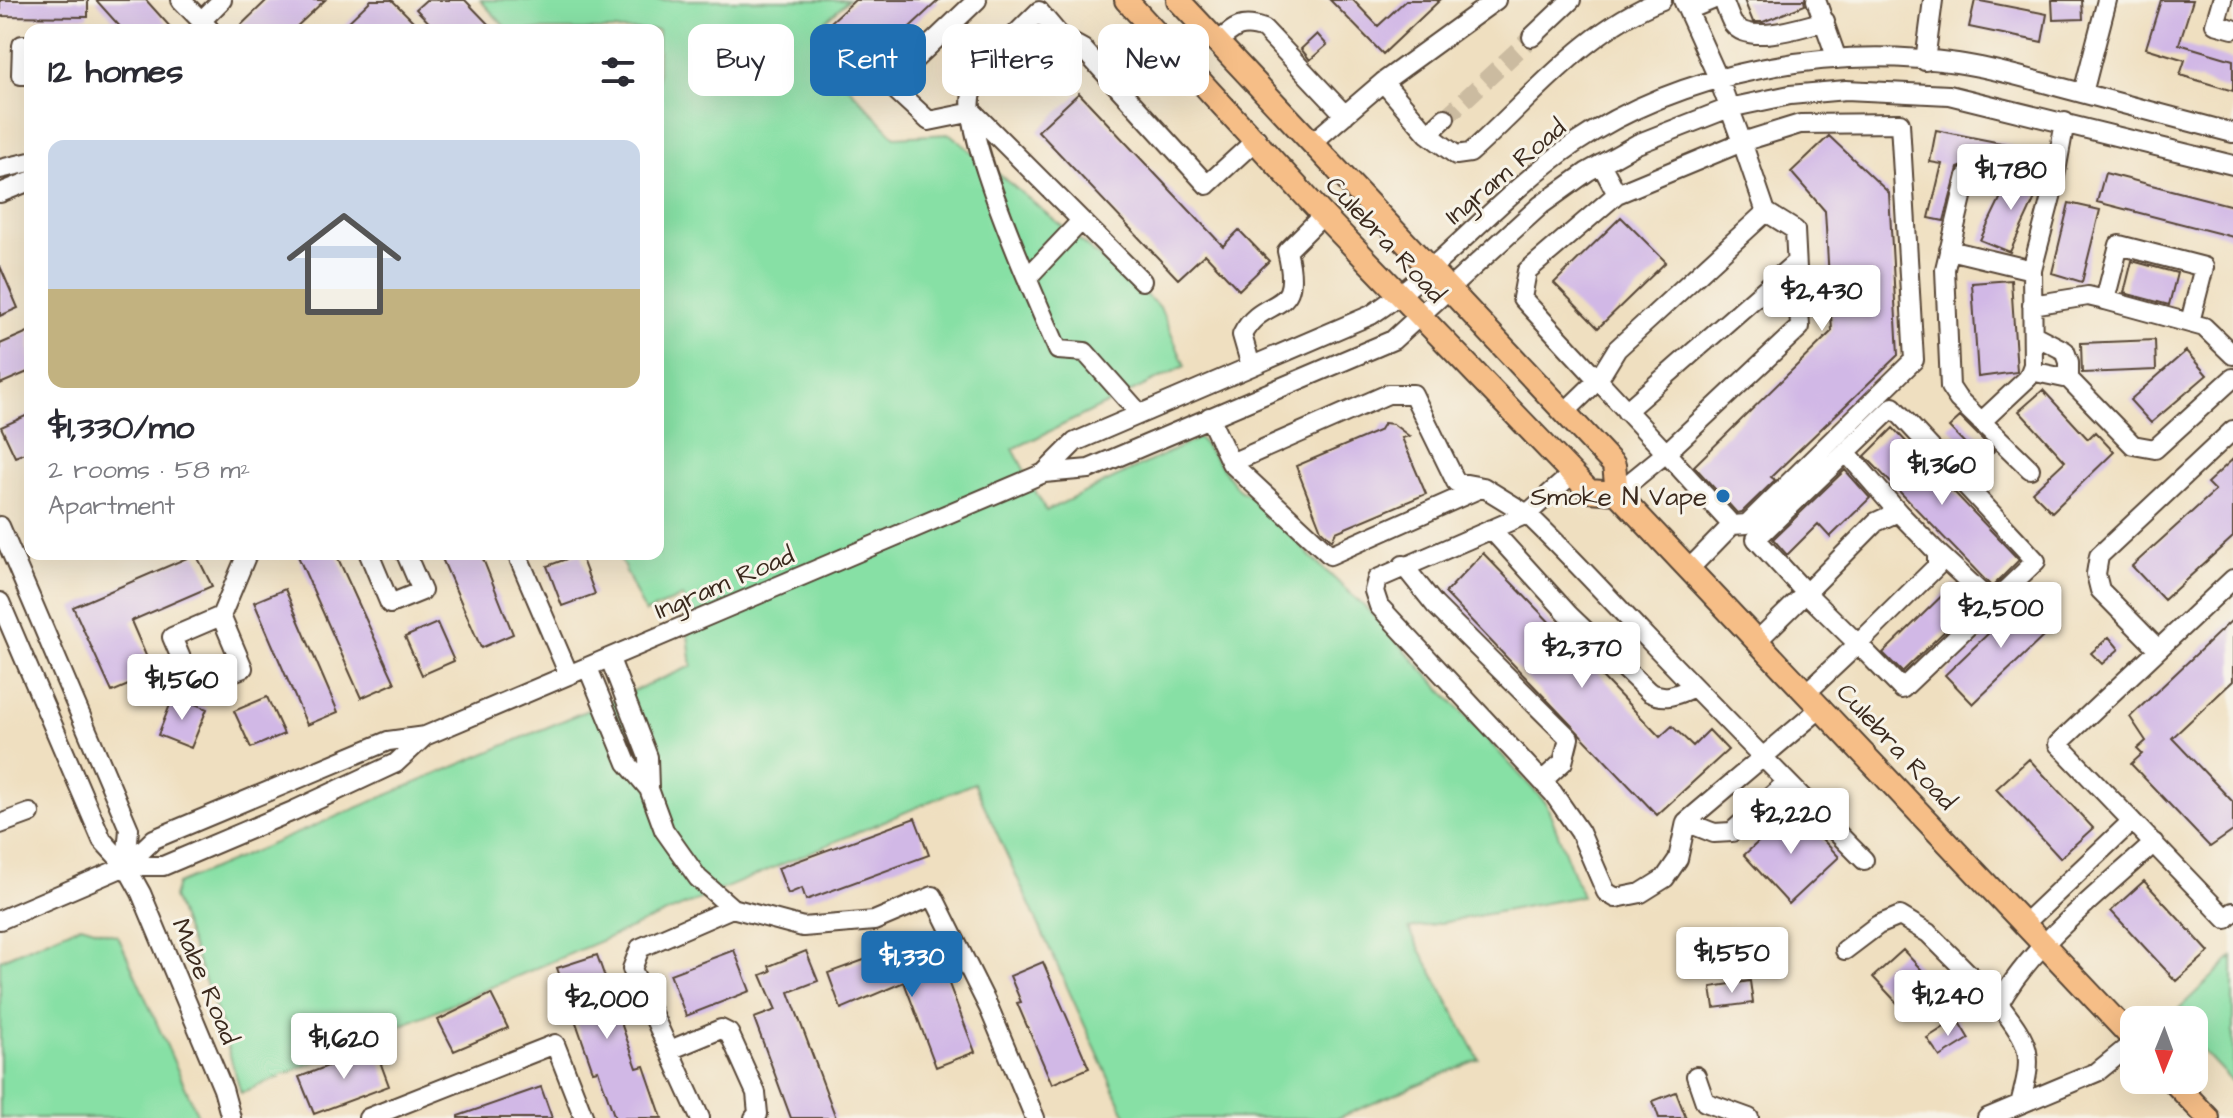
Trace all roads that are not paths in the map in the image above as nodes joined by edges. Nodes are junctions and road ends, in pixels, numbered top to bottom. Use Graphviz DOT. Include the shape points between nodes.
graph roads {
  1 [pos="181,0"];
  2 [pos="222,0"];
  3 [pos="977,0"];
  4 [pos="1126,0"];
  5 [pos="1178,0"];
  6 [pos="1496,0"];
  7 [pos="1571,0"];
  8 [pos="1662,0"];
  9 [pos="1712,0"];
  10 [pos="1723,0"];
  11 [pos="1816,0"];
  12 [pos="1933,0"];
  13 [pos="2107,0"];
  14 [pos="2222,0"];
  15 [pos="1038,4"];
  16 [pos="1685,5"];
  17 [pos="1825,21"];
  18 [pos="205,24"];
  19 [pos="207,24"];
  20 [pos="2233,29"];
  21 [pos="1532,37"];
  22 [pos="1218,42"];
  23 [pos="24,45"];
  24 [pos="1837,59"];
  25 [pos="1925,61"];
  26 [pos="24,75"];
  27 [pos="1719,80"];
  28 [pos="1383,82"];
  29 [pos="1900,90"];
  30 [pos="2083,93"];
  31 [pos="1729,108"];
  32 [pos="973,112"];
  33 [pos="1345,115"];
  34 [pos="1445,118"];
  35 [pos="2065,122"];
  36 [pos="1900,123"];
  37 [pos="2233,133"];
  38 [pos="1428,134"];
  39 [pos="1257,139"];
  40 [pos="1313,142"];
  41 [pos="1742,142"];
  42 [pos="24,163"];
  43 [pos="1601,164"];
  44 [pos="2233,165"];
  45 [pos="0,169"];
  46 [pos="1967,176"];
  47 [pos="24,183"];
  48 [pos="0,193"];
  49 [pos="1617,194"];
  50 [pos="1766,212"];
  51 [pos="1323,215"];
  52 [pos="1081,221"];
  53 [pos="1949,250"];
  54 [pos="1796,262"];
  55 [pos="1430,270"];
  56 [pos="2032,270"];
  57 [pos="1027,278"];
  58 [pos="1142,281"];
  59 [pos="1451,291"];
  60 [pos="1401,296"];
  61 [pos="2105,300"];
  62 [pos="2032,305"];
  63 [pos="1421,317"];
  64 [pos="2190,322"];
  65 [pos="2034,335"];
  66 [pos="2233,355"];
  67 [pos="1251,366"];
  68 [pos="2031,371"];
  69 [pos="2233,378"];
  70 [pos="2069,379"];
  71 [pos="1598,380"];
  72 [pos="1626,411"];
  73 [pos="1565,412"];
  74 [pos="1140,414"];
  75 [pos="1209,417"];
  76 [pos="1981,422"];
  77 [pos="2233,430"];
  78 [pos="1846,452"];
  79 [pos="1666,453"];
  80 [pos="1231,463"];
  81 [pos="2030,469"];
  82 [pos="1044,473"];
  83 [pos="1572,474"];
  84 [pos="1483,487"];
  85 [pos="1617,493"];
  86 [pos="1898,512"];
  87 [pos="1527,514"];
  88 [pos="1732,525"];
  89 [pos="1491,529"];
  90 [pos="2,538"];
  91 [pos="1937,552"];
  92 [pos="244,560"];
  93 [pos="372,560"];
  94 [pos="409,560"];
  95 [pos="520,560"];
  96 [pos="1403,565"];
  97 [pos="1689,569"];
  98 [pos="2233,579"];
  99 [pos="1806,593"];
  100 [pos="0,602"];
  101 [pos="1992,603"];
  102 [pos="221,616"];
  103 [pos="1757,641"];
  104 [pos="1858,644"];
  105 [pos="2158,649"];
  106 [pos="610,659"];
  107 [pos="588,668"];
  108 [pos="569,675"];
  109 [pos="1694,687"];
  110 [pos="1815,700"];
  111 [pos="425,736"];
  112 [pos="1762,757"];
  113 [pos="1542,781"];
  114 [pos="1787,782"];
  115 [pos="649,789"];
  116 [pos="30,813"];
  117 [pos="2132,821"];
  118 [pos="1686,822"];
  119 [pos="0,824"];
  120 [pos="2154,843"];
  121 [pos="1864,860"];
  122 [pos="126,866"];
  123 [pos="732,908"];
  124 [pos="2233,912"];
  125 [pos="0,920"];
  126 [pos="2025,923"];
  127 [pos="2045,945"];
  128 [pos="1845,950"];
  129 [pos="1999,1004"];
  130 [pos="2120,1026"];
  131 [pos="670,1050"];
  132 [pos="2120,1053"];
  133 [pos="1696,1076"];
  134 [pos="2185,1094"];
  135 [pos="2020,1104"];
  136 [pos="231,1118"];
  137 [pos="368,1118"];
  138 [pos="584,1118"];
  139 [pos="700,1118"];
  140 [pos="754,1118"];
  141 [pos="1035,1118"];
  142 [pos="1749,1118"];
  143 [pos="1987,1118"];
  144 [pos="2208,1118"];
  1 -- 18 [label="street"];
  2 -- 19 [label="street"];
  3 -- 32 [label="street" via="889,84 929,121"];
  4 -- 39 [label="main road, Culebra Road"];
  5 -- 22 [label="main road, Culebra Road"];
  6 -- 28 [label="street"];
  7 -- 21 [label="street"];
  8 -- 38 [label="street" via="1598,35 1470,153 1456,155"];
  9 -- 16 [label="street"];
  10 -- 17 [label="street" via="1734,25 1746,32"];
  11 -- 17 [label="street"];
  12 -- 25 [label="street"];
  13 -- 30 [label="street"];
  14 -- 20 [label="street" via="2215,24"];
  15 -- 32 [label="street" via="971,94"];
  15 -- 39 [label="street" via="1061,37 1083,49 1207,185"];
  16 -- 27 [label="street"];
  17 -- 24 [label="street"];
  22 -- 33 [label="street" via="1235,25 1264,29"];
  22 -- 40 [label="main road, Culebra Road"];
  23 -- 26 [label="street"];
  24 -- 25 [label="street, Ingram Road"];
  24 -- 27 [label="street, Ingram Road"];
  25 -- 30 [label="street, Ingram Road" via="1958,63"];
  27 -- 31 [label="street"];
  27 -- 55 [label="street, Ingram Road" via="1625,116 1575,144"];
  28 -- 33 [label="street"];
  28 -- 38 [label="street"];
  29 -- 31 [label="street, Ingram Road" via="1790,95"];
  29 -- 35 [label="street, Ingram Road" via="1949,95"];
  29 -- 36 [label="street"];
  30 -- 37 [label="street, Ingram Road"];
  31 -- 41 [label="street"];
  31 -- 43 [label="street, Ingram Road"];
  32 -- 52 [label="street"];
  32 -- 57 [label="street" via="976,144"];
  33 -- 40 [label="street"];
  34 -- 38 [label="street"];
  35 -- 44 [label="street, Ingram Road"];
  35 -- 56 [label="street"];
  36 -- 41 [label="street" via="1800,124"];
  36 -- 88 [label="street" via="1914,360 1747,524"];
  39 -- 51 [label="main road, Culebra Road"];
  40 -- 55 [label="main road, Culebra Road"];
  41 -- 49 [label="street"];
  41 -- 50 [label="street"];
  42 -- 45 [label="street"];
  43 -- 49 [label="street"];
  43 -- 59 [label="street, Ingram Road" via="1541,205"];
  46 -- 53 [label="street"];
  47 -- 48 [label="street"];
  49 -- 71 [label="street" via="1527,271 1522,298"];
  50 -- 54 [label="street" via="1795,230"];
  50 -- 71 [label="street" via="1617,349"];
  51 -- 60 [label="main road, Culebra Road"];
  51 -- 67 [label="street" via="1287,251 1293,284 1288,296 1247,325 1242,335"];
  52 -- 57 [label="street"];
  52 -- 58 [label="street"];
  53 -- 56 [label="street"];
  53 -- 76 [label="street" via="1944,287 1950,387"];
  54 -- 72 [label="street"];
  54 -- 79 [label="street" via="1800,327"];
  55 -- 59 [label="main road, Culebra Road"];
  55 -- 60 [label="street, Ingram Road"];
  56 -- 62 [label="street"];
  57 -- 74 [label="street" via="1058,350 1085,352"];
  59 -- 63 [label="street, Ingram Road"];
  59 -- 73 [label="main road, Culebra Road"];
  60 -- 63 [label="main road, Culebra Road"];
  60 -- 67 [label="street, Ingram Road" via="1371,315"];
  61 -- 62 [label="street" via="2088,296"];
  61 -- 64 [label="street"];
  61 -- 64 [label="street" via="2119,245 2204,267"];
  62 -- 65 [label="street"];
  63 -- 75 [label="street, Ingram Road" via="1393,340"];
  63 -- 83 [label="main road, Culebra Road"];
  64 -- 66 [label="street" via="2204,327"];
  65 -- 68 [label="street"];
  65 -- 70 [label="street" via="2065,351"];
  67 -- 74 [label="street, Ingram Road"];
  68 -- 70 [label="street"];
  68 -- 76 [label="street"];
  69 -- 70 [label="street" via="2155,449 2133,445"];
  71 -- 72 [label="street"];
  71 -- 73 [label="street"];
  72 -- 79 [label="street"];
  73 -- 85 [label="main road, Culebra Road" via="1614,465"];
  74 -- 82 [label="street, Ingram Road" via="1075,442"];
  75 -- 80 [label="street"];
  75 -- 82 [label="street, Ingram Road" via="1089,469"];
  76 -- 81 [label="street"];
  77 -- 105 [label="street" via="2099,556 2100,590"];
  78 -- 86 [label="street"];
  78 -- 99 [label="street" via="1756,539"];
  78 -- 101 [label="street" via="1893,407 2036,561"];
  79 -- 85 [label="street"];
  79 -- 88 [label="street"];
  80 -- 84 [label="street" via="1330,555"];
  80 -- 84 [label="street" via="1388,394 1413,394 1456,482"];
  82 -- 106 [label="street, Ingram Road"];
  83 -- 85 [label="main road, Culebra Road" via="1589,491"];
  83 -- 87 [label="street"];
  84 -- 87 [label="street"];
  85 -- 97 [label="main road, Culebra Road"];
  86 -- 91 [label="street"];
  86 -- 99 [label="street" via="1876,522"];
  87 -- 89 [label="street"];
  87 -- 109 [label="street"];
  88 -- 97 [label="street"];
  89 -- 96 [label="street"];
  89 -- 109 [label="street" via="1649,692 1672,697"];
  90 -- 122 [label="street" via="129,829"];
  91 -- 101 [label="street"];
  91 -- 104 [label="street" via="1937,566"];
  92 -- 102 [label="street"];
  93 -- 94 [label="street" via="390,604 422,591"];
  95 -- 108 [label="street"];
  96 -- 113 [label="street" via="1435,605 1569,738 1563,762"];
  96 -- 113 [label="street" via="1377,579 1379,606"];
  97 -- 103 [label="main road, Culebra Road"];
  98 -- 105 [label="street"];
  99 -- 103 [label="street"];
  99 -- 104 [label="street"];
  100 -- 122 [label="street" via="102,840"];
  101 -- 104 [label="street" via="1902,689"];
  103 -- 110 [label="main road, Culebra Road"];
  104 -- 110 [label="street"];
  105 -- 117 [label="street" via="2058,744"];
  106 -- 107 [label="street, Ingram Road"];
  106 -- 115 [label="street" via="648,757"];
  107 -- 108 [label="street, Ingram Road"];
  107 -- 115 [label="street" via="627,763"];
  108 -- 111 [label="street, Ingram Road"];
  109 -- 112 [label="street"];
  110 -- 112 [label="street"];
  110 -- 126 [label="main road, Culebra Road"];
  111 -- 122 [label="street, Ingram Road" via="388,741 154,839"];
  111 -- 122 [label="street, Ingram Road" via="396,763 293,811 163,866"];
  112 -- 114 [label="street"];
  112 -- 118 [label="street"];
  113 -- 118 [label="street" via="1580,832 1606,892 1616,898 1641,893 1665,878 1678,859"];
  114 -- 118 [label="street" via="1732,832 1714,833"];
  114 -- 121 [label="street"];
  115 -- 123 [label="street" via="664,830 698,878"];
  116 -- 119 [label="street"];
  117 -- 120 [label="street"];
  117 -- 126 [label="street"];
  120 -- 124 [label="street" via="2226,919"];
  120 -- 127 [label="street"];
  122 -- 125 [label="street, Ingram Road"];
  122 -- 136 [label="street, Mabe Road"];
  123 -- 131 [label="street" via="640,948 632,969"];
  123 -- 141 [label="street" via="803,927 874,921 933,896 983,995"];
  126 -- 127 [label="main road, Culebra Road"];
  127 -- 129 [label="street"];
  127 -- 130 [label="main road, Culebra Road"];
  128 -- 129 [label="street" via="1900,916 1928,933"];
  129 -- 135 [label="street" via="2030,1054"];
  131 -- 139 [label="street"];
  131 -- 140 [label="street" via="721,1029 729,1033 756,1093"];
  132 -- 135 [label="street" via="2097,1072"];
  133 -- 142 [label="street" via="1705,1102"];
  134 -- 144 [label="main road"];
  135 -- 143 [label="street"];
  137 -- 138 [label="street" via="555,1044"];
}
